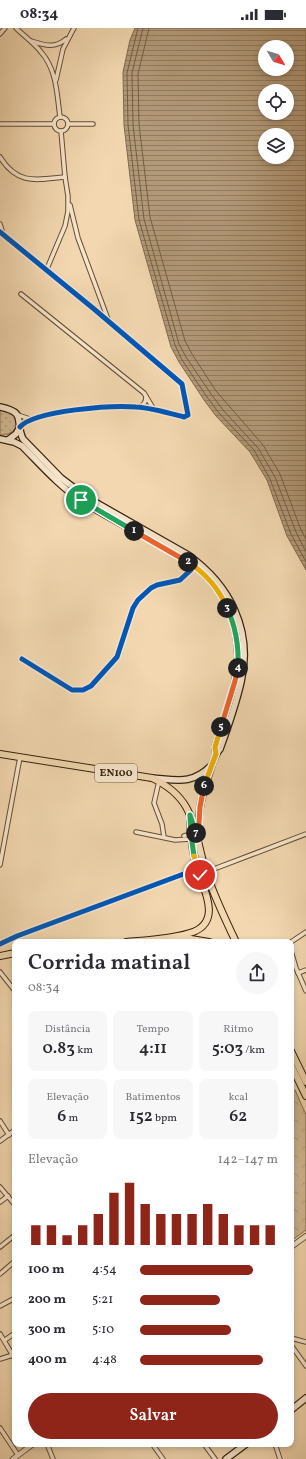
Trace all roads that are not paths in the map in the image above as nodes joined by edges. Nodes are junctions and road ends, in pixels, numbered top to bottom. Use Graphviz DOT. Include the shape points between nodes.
graph roads {
  1 [pos="6,28"];
  2 [pos="16,28"];
  3 [pos="74,28"];
  4 [pos="0,34"];
  5 [pos="70,35"];
  6 [pos="28,40"];
  7 [pos="56,81"];
  8 [pos="60,117"];
  9 [pos="0,124"];
  10 [pos="54,124"];
  11 [pos="68,124"];
  12 [pos="93,124"];
  13 [pos="61,131"];
  14 [pos="0,157"];
  15 [pos="65,177"];
  16 [pos="68,196"];
  17 [pos="0,224"];
  18 [pos="0,232"];
  19 [pos="5,236"];
  20 [pos="46,271"];
  21 [pos="21,294"];
  22 [pos="110,322"];
  23 [pos="146,396"];
  24 [pos="0,407"];
  25 [pos="138,407"];
  26 [pos="158,411"];
  27 [pos="18,415"];
  28 [pos="31,419"];
  29 [pos="20,427"];
  30 [pos="0,438"];
  31 [pos="8,440"];
  32 [pos="195,566"];
  33 [pos="22,659"];
  34 [pos="0,754"];
  35 [pos="216,754"];
  36 [pos="20,757"];
  37 [pos="211,766"];
  38 [pos="152,778"];
  39 [pos="159,781"];
  40 [pos="190,815"];
  41 [pos="136,832"];
  42 [pos="306,834"];
  43 [pos="164,837"];
  44 [pos="193,838"];
  45 [pos="176,840"];
  46 [pos="0,865"];
  47 [pos="197,869"];
  48 [pos="206,872"];
  49 [pos="306,932"];
  50 [pos="153,939"];
  51 [pos="191,939"];
  52 [pos="234,939"];
  53 [pos="294,940"];
  54 [pos="0,944"];
  55 [pos="12,954"];
  56 [pos="0,956"];
  57 [pos="294,961"];
  58 [pos="296,968"];
  59 [pos="306,970"];
  60 [pos="0,972"];
  61 [pos="298,973"];
  62 [pos="12,988"];
  63 [pos="306,991"];
  64 [pos="294,1057"];
  65 [pos="294,1071"];
  66 [pos="306,1082"];
  67 [pos="306,1096"];
  68 [pos="0,1121"];
  69 [pos="12,1132"];
  70 [pos="8,1135"];
  71 [pos="0,1141"];
  72 [pos="0,1187"];
  73 [pos="8,1196"];
  74 [pos="12,1201"];
  75 [pos="0,1202"];
  76 [pos="306,1236"];
  77 [pos="12,1237"];
  78 [pos="294,1245"];
  79 [pos="0,1247"];
  80 [pos="12,1264"];
  81 [pos="0,1274"];
  82 [pos="12,1300"];
  83 [pos="0,1306"];
  84 [pos="0,1334"];
  85 [pos="12,1335"];
  86 [pos="294,1339"];
  87 [pos="5,1340"];
  88 [pos="306,1342"];
  89 [pos="294,1349"];
  90 [pos="12,1353"];
  91 [pos="12,1357"];
  92 [pos="0,1359"];
  93 [pos="306,1366"];
  94 [pos="306,1398"];
  95 [pos="294,1408"];
  96 [pos="0,1428"];
  97 [pos="12,1446"];
  98 [pos="13,1447"];
  99 [pos="29,1447"];
  100 [pos="47,1447"];
  101 [pos="154,1447"];
  102 [pos="206,1447"];
  103 [pos="242,1447"];
  104 [pos="275,1447"];
  105 [pos="18,1455"];
  106 [pos="13,1459"];
  107 [pos="53,1459"];
  108 [pos="163,1459"];
  109 [pos="215,1459"];
  110 [pos="226,1459"];
  111 [pos="280,1459"];
  1 -- 4 [label="street"];
  2 -- 6 [label="street"];
  3 -- 5 [label="street"];
  5 -- 6 [label="street" via="55,46"];
  5 -- 7 [label="street" via="62,49"];
  6 -- 7 [label="street" via="45,57"];
  7 -- 8 [label="street"];
  8 -- 10 [label="street"];
  8 -- 11 [label="street"];
  9 -- 10 [label="street"];
  10 -- 13 [label="street" via="57,130"];
  11 -- 12 [label="street"];
  11 -- 13 [label="street" via="65,130"];
  13 -- 15 [label="street"];
  14 -- 15 [label="street" via="12,171 24,179"];
  15 -- 16 [label="street"];
  16 -- 20 [label="street" via="65,226"];
  16 -- 22 [label="street" via="78,238"];
  17 -- 19 [label="street"];
  18 -- 19 [label="street"];
  19 -- 20 [label="street"];
  20 -- 22 [label="street"];
  21 -- 23 [label="street"];
  22 -- 26 [label="street" via="182,384 187,416"];
  23 -- 25 [label="street" via="146,402"];
  23 -- 26 [label="street" via="153,408"];
  24 -- 27 [label="main road" via="10,409"];
  25 -- 26 [label="street"];
  25 -- 28 [label="street" via="87,409"];
  27 -- 28 [label="street"];
  27 -- 29 [label="main road"];
  28 -- 29 [label="street"];
  29 -- 31 [label="main road"];
  29 -- 35 [label="main road" via="25,442 73,488 86,498 188,555 217,580 231,600 242,635 244,665 225,736"];
  30 -- 31 [label="main road"];
  31 -- 32 [label="main road" via="22,446 81,500"];
  32 -- 33 [label="street" via="180,580 157,585 138,600 117,657 91,686 83,690 72,690"];
  32 -- 35 [label="main road" via="226,603 234,622 238,644 238,671 215,747"];
  34 -- 36 [label="main road, EN100"];
  35 -- 37 [label="main road"];
  36 -- 38 [label="main road, EN100"];
  36 -- 46 [label="street"];
  37 -- 38 [label="main road" via="200,776 188,780"];
  37 -- 44 [label="main road"];
  38 -- 39 [label="main road, EN100"];
  39 -- 40 [label="main road, EN100" via="180,797"];
  39 -- 43 [label="street" via="154,803"];
  40 -- 44 [label="main road, EN100"];
  40 -- 44 [label="main road, EN100"];
  41 -- 43 [label="street"];
  42 -- 48 [label="street"];
  43 -- 45 [label="street"];
  44 -- 45 [label="street"];
  44 -- 45 [label="street" via="182,837"];
  44 -- 47 [label="main road, EN100"];
  44 -- 48 [label="main road, EN100"];
  47 -- 50 [label="main road" via="208,902 206,921 193,932"];
  47 -- 54 [label="street"];
  48 -- 52 [label="main road, EN100"];
  49 -- 53 [label="street"];
  50 -- 51 [label="main road"];
  55 -- 56 [label="main road"];
  57 -- 58 [label="street"];
  58 -- 61 [label="street"];
  59 -- 61 [label="street"];
  60 -- 62 [label="street"];
  61 -- 63 [label="street"];
  64 -- 66 [label="main road"];
  65 -- 67 [label="main road"];
  68 -- 70 [label="street"];
  69 -- 70 [label="street"];
  70 -- 71 [label="street"];
  72 -- 73 [label="street"];
  73 -- 74 [label="street"];
  73 -- 75 [label="street"];
  76 -- 78 [label="street"];
  77 -- 79 [label="street"];
  80 -- 81 [label="street"];
  82 -- 83 [label="street"];
  84 -- 87 [label="street"];
  85 -- 87 [label="street"];
  86 -- 88 [label="street"];
  87 -- 90 [label="street"];
  89 -- 93 [label="street"];
  91 -- 92 [label="street"];
  94 -- 95 [label="main road"];
  96 -- 97 [label="street"];
  98 -- 105 [label="street"];
  99 -- 105 [label="street"];
  100 -- 107 [label="street"];
  101 -- 108 [label="street"];
  102 -- 109 [label="street"];
  103 -- 110 [label="main road"];
  104 -- 111 [label="street"];
  105 -- 106 [label="street"];
}
